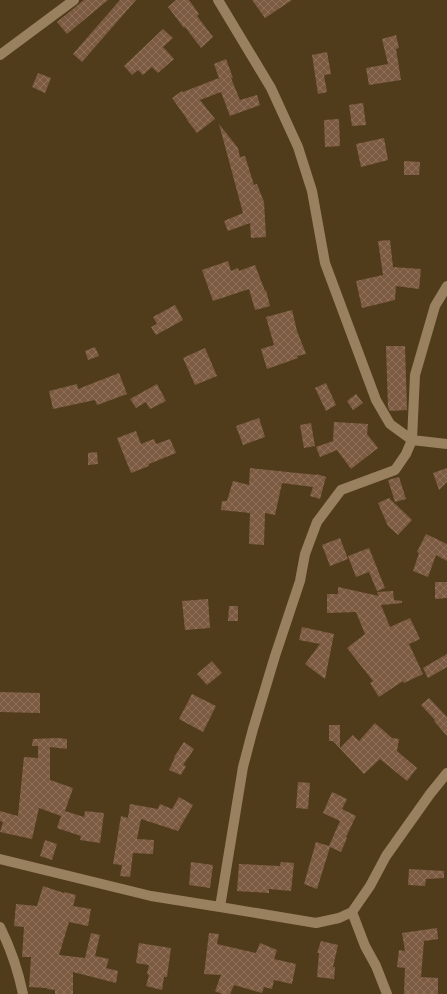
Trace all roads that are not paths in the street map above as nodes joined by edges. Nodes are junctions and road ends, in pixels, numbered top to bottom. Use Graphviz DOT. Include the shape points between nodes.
graph roads {
  1 [pos="74,0"];
  2 [pos="218,0"];
  3 [pos="0,55"];
  4 [pos="447,286"];
  5 [pos="412,440"];
  6 [pos="447,444"];
  7 [pos="447,774"];
  8 [pos="0,859"];
  9 [pos="220,907"];
  10 [pos="352,912"];
  11 [pos="0,927"];
  12 [pos="24,994"];
  13 [pos="386,994"];
  1 -- 3 [label="street"];
  2 -- 5 [label="street" via="271,88 298,147 312,191 325,262 376,400 390,424"];
  4 -- 5 [label="street" via="435,306 416,375"];
  5 -- 6 [label="street"];
  5 -- 9 [label="street" via="395,470 341,490 317,522 245,760"];
  7 -- 10 [label="street" via="386,856"];
  8 -- 9 [label="street" via="151,896"];
  9 -- 10 [label="street" via="316,923"];
  10 -- 13 [label="street"];
  11 -- 12 [label="street" via="19,972"];
}
